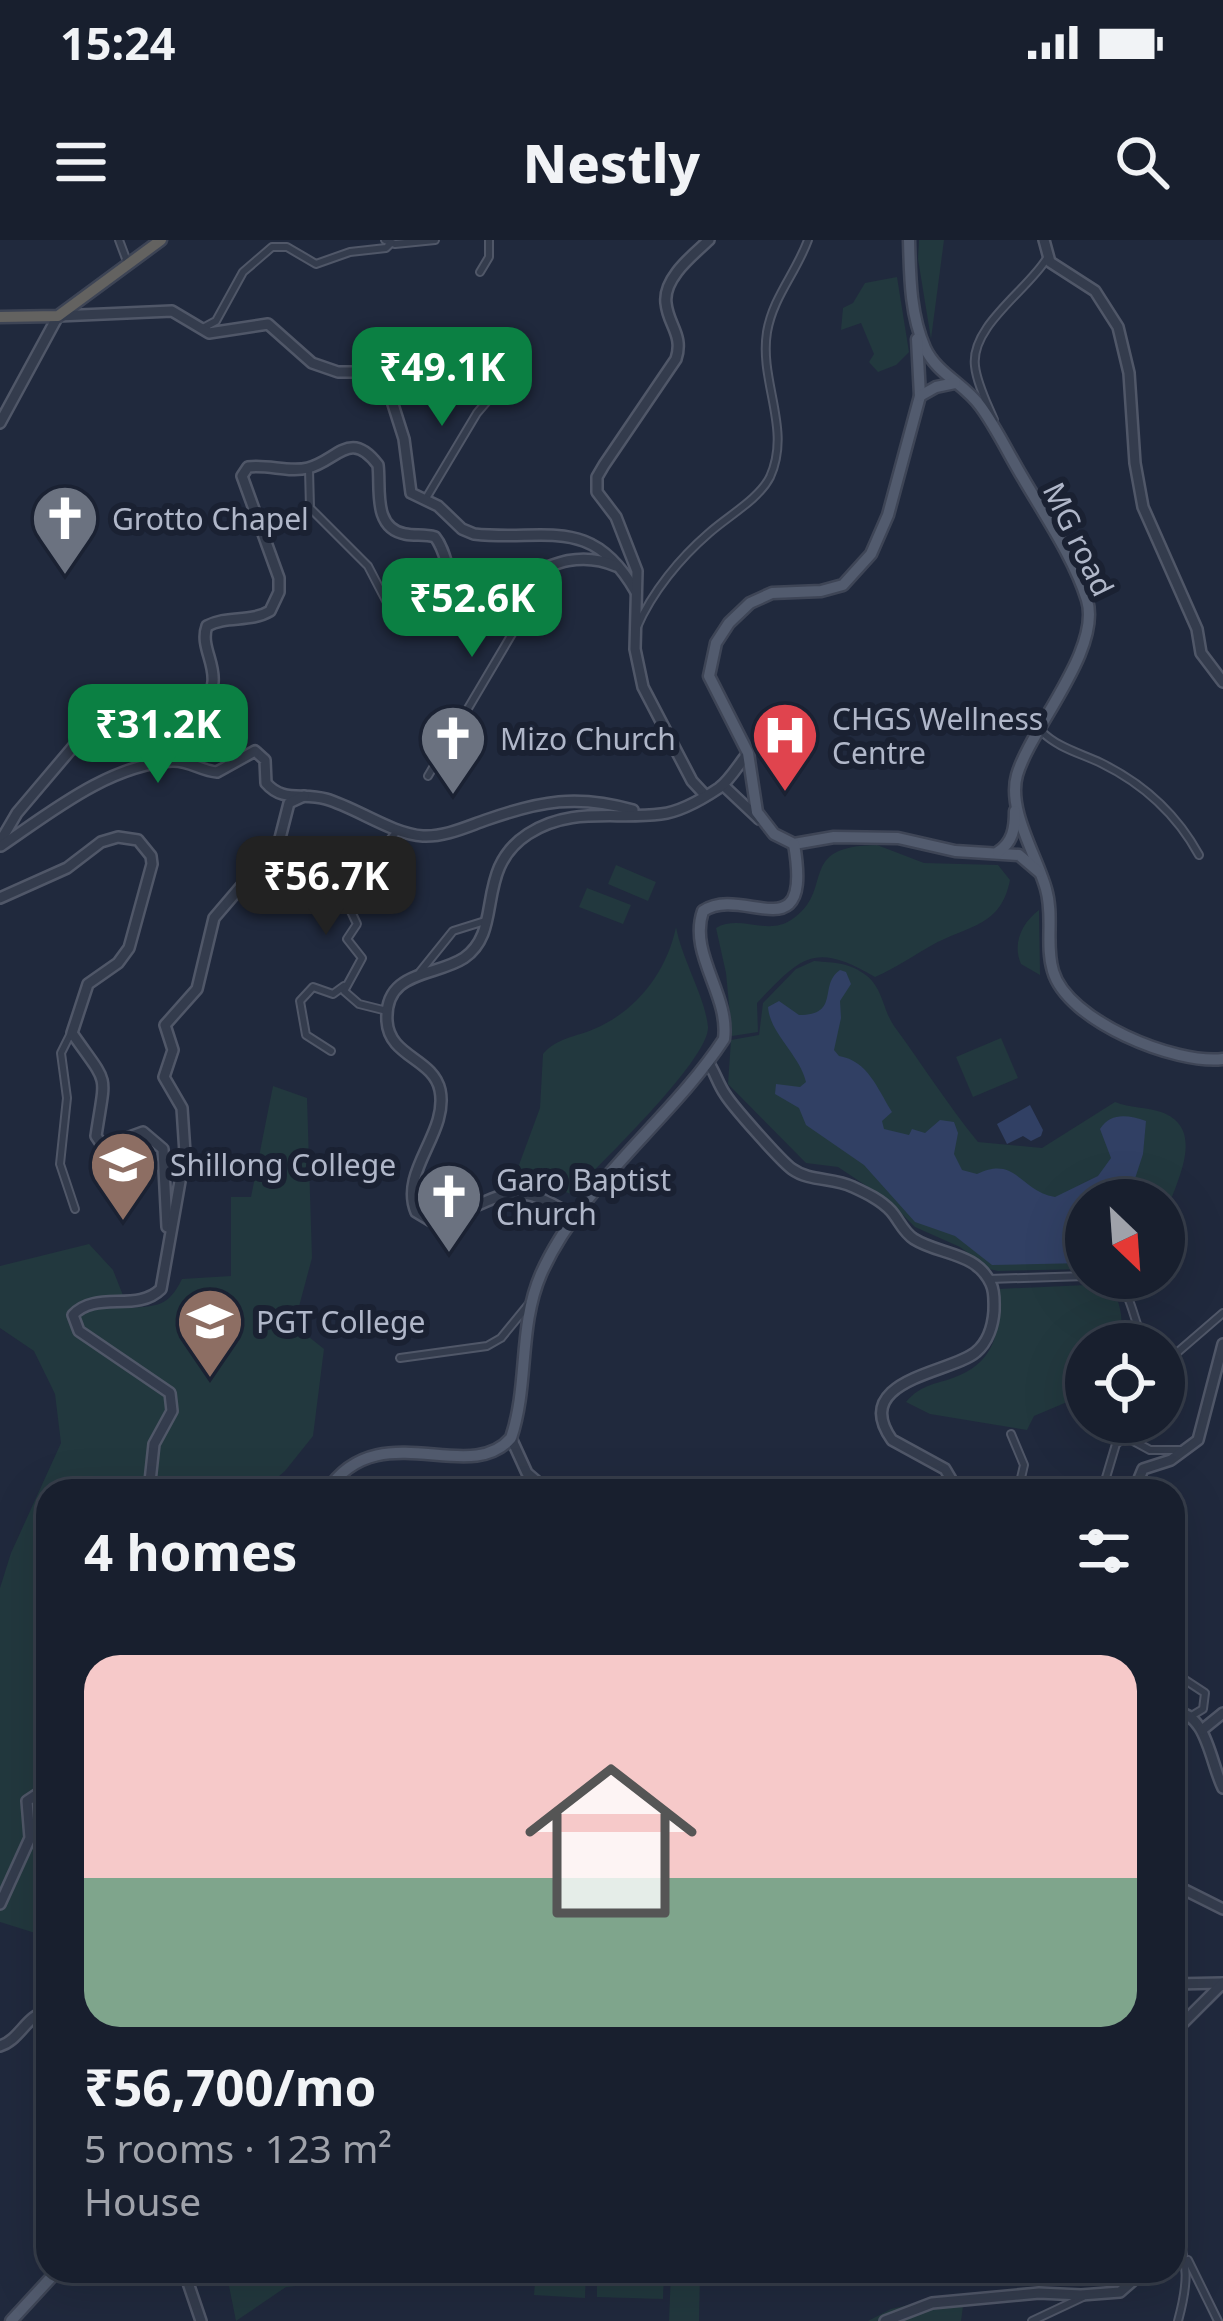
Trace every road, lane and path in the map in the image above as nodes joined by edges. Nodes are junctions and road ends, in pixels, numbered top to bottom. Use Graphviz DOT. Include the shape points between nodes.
graph roads {
  1 [pos="119,240"];
  2 [pos="435,240"];
  3 [pos="489,240"];
  4 [pos="709,240"];
  5 [pos="808,240"];
  6 [pos="909,240"];
  7 [pos="1044,240"];
  8 [pos="159,241"];
  9 [pos="388,242"];
  10 [pos="268,244"];
  11 [pos="1048,256"];
  12 [pos="129,267"];
  13 [pos="480,272"];
  14 [pos="58,316"];
  15 [pos="0,317"];
  16 [pos="915,320"];
  17 [pos="199,328"];
  18 [pos="956,383"];
  19 [pos="501,385"];
  20 [pos="920,396"];
  21 [pos="0,423"];
  22 [pos="1004,446"];
  23 [pos="309,468"];
  24 [pos="424,500"];
  25 [pos="553,564"];
  26 [pos="616,566"];
  27 [pos="636,592"];
  28 [pos="393,614"];
  29 [pos="634,649"];
  30 [pos="1223,682"];
  31 [pos="1041,730"];
  32 [pos="748,753"];
  33 [pos="428,776"];
  34 [pos="724,786"];
  35 [pos="705,795"];
  36 [pos="304,796"];
  37 [pos="1016,796"];
  38 [pos="650,814"];
  39 [pos="764,824"];
  40 [pos="398,830"];
  41 [pos="0,844"];
  42 [pos="794,844"];
  43 [pos="270,854"];
  44 [pos="995,854"];
  45 [pos="1199,855"];
  46 [pos="1041,874"];
  47 [pos="0,898"];
  48 [pos="314,904"];
  49 [pos="485,921"];
  50 [pos="420,973"];
  51 [pos="344,986"];
  52 [pos="387,1011"];
  53 [pos="72,1033"];
  54 [pos="332,1051"];
  55 [pos="1223,1059"];
  56 [pos="708,1062"];
  57 [pos="74,1209"];
  58 [pos="577,1219"];
  59 [pos="169,1250"];
  60 [pos="1065,1277"];
  61 [pos="988,1279"];
  62 [pos="533,1299"];
  63 [pos="1223,1312"];
  64 [pos="1223,1344"];
  65 [pos="1185,1346"];
  66 [pos="400,1358"];
  67 [pos="1012,1434"];
  68 [pos="511,1438"];
  69 [pos="1117,1443"];
  70 [pos="1137,1443"];
  71 [pos="1186,1450"];
  72 [pos="150,1479"];
  73 [pos="337,1479"];
  74 [pos="534,1479"];
  75 [pos="951,1479"];
  76 [pos="1021,1479"];
  77 [pos="1106,1479"];
  78 [pos="1139,1479"];
  79 [pos="1185,1680"];
  80 [pos="1223,1713"];
  81 [pos="1185,1714"];
  82 [pos="1193,1715"];
  83 [pos="1202,1730"];
  84 [pos="1223,1788"];
  85 [pos="36,1794"];
  86 [pos="1185,1890"];
  87 [pos="0,1904"];
  88 [pos="1223,1909"];
  89 [pos="1185,1984"];
  90 [pos="36,2015"];
  91 [pos="1185,2021"];
  92 [pos="0,2046"];
  93 [pos="1185,2254"];
  94 [pos="1185,2265"];
  95 [pos="45,2283"];
  96 [pos="188,2283"];
  97 [pos="1130,2283"];
  98 [pos="1088,2295"];
  99 [pos="10,2321"];
  100 [pos="201,2321"];
  101 [pos="885,2321"];
  102 [pos="1032,2321"];
  103 [pos="1178,2321"];
  104 [pos="1218,2321"];
  1 -- 12 [label="street"];
  2 -- 9 [label="street"];
  3 -- 13 [label="street"];
  4 -- 27 [label="street" via="684,263 667,296 676,359 597,477 597,492 630,549"];
  5 -- 29 [label="street" via="767,332 780,438 768,481 672,571 642,617"];
  6 -- 16 [label="main road, MG road"];
  7 -- 11 [label="street"];
  8 -- 12 [label="highway"];
  9 -- 10 [label="street" via="316,264"];
  10 -- 17 [label="street" via="217,320"];
  11 -- 22 [label="street" via="975,353"];
  11 -- 30 [label="street" via="1094,291 1118,327 1143,507 1204,660"];
  12 -- 14 [label="highway"];
  14 -- 15 [label="highway"];
  14 -- 17 [label="street" via="172,311"];
  14 -- 21 [label="street"];
  16 -- 18 [label="main road, MG road" via="932,360"];
  16 -- 20 [label="main road"];
  17 -- 24 [label="street" via="268,323 311,363 378,378 404,439 409,488"];
  18 -- 20 [label="main road"];
  18 -- 22 [label="main road, MG road"];
  19 -- 24 [label="street"];
  20 -- 32 [label="main road" via="888,515 864,565 832,589 757,599 716,643 711,683"];
  22 -- 31 [label="main road, MG road" via="1089,609"];
  23 -- 25 [label="street" via="348,448 370,456 389,525 435,537 459,592 481,593"];
  23 -- 28 [label="street" via="315,516 359,554"];
  23 -- 41 [label="street" via="243,470 279,592 264,615 208,626 213,681 206,700 159,717 98,699 77,742"];
  24 -- 26 [label="street" via="468,532 578,536"];
  25 -- 26 [label="street" via="583,558"];
  25 -- 33 [label="street"];
  26 -- 27 [label="street"];
  27 -- 29 [label="street"];
  29 -- 35 [label="street" via="643,687"];
  31 -- 37 [label="main road, MG road" via="1017,773"];
  31 -- 45 [label="street" via="1142,787 1172,813"];
  32 -- 34 [label="street"];
  32 -- 39 [label="main road"];
  34 -- 35 [label="street"];
  34 -- 39 [label="street"];
  35 -- 38 [label="street"];
  36 -- 40 [label="street"];
  36 -- 41 [label="street" via="270,789 255,751 217,772 168,760 87,789"];
  36 -- 43 [label="street" via="289,802"];
  37 -- 44 [label="main road, MG road" via="1015,829"];
  37 -- 46 [label="main road"];
  38 -- 40 [label="street" via="558,800 443,834"];
  38 -- 49 [label="street" via="587,814 526,835 501,859"];
  39 -- 42 [label="main road"];
  40 -- 51 [label="street" via="348,905 358,924 347,938 362,958"];
  42 -- 44 [label="main road" via="884,837"];
  42 -- 56 [label="main road" via="798,880 790,902 774,911 712,905 701,915 726,1032"];
  43 -- 48 [label="street"];
  43 -- 59 [label="street" via="214,918 197,989 165,1025 173,1049 164,1077 182,1108 185,1135"];
  44 -- 46 [label="main road" via="1019,855"];
  46 -- 55 [label="main road" via="1052,970 1073,1002 1163,1051"];
  47 -- 53 [label="street" via="67,868 109,838 138,840 151,856 129,948 88,984"];
  49 -- 50 [label="street" via="453,931"];
  49 -- 50 [label="street" via="465,957"];
  50 -- 52 [label="street" via="398,986"];
  51 -- 52 [label="street" via="352,1000"];
  51 -- 54 [label="street" via="301,995 306,1035"];
  52 -- 58 [label="street" via="397,1048 430,1072 440,1091 411,1195 416,1212 431,1221 523,1193"];
  53 -- 57 [label="street" via="61,1053 67,1098 60,1164"];
  53 -- 59 [label="street" via="103,1079 100,1142 143,1132 163,1149"];
  56 -- 58 [label="main road"];
  56 -- 61 [label="street" via="727,1097 791,1168 873,1197 910,1237 964,1258"];
  58 -- 62 [label="main road"];
  59 -- 72 [label="street" via="156,1295 87,1304 72,1318 170,1393"];
  60 -- 61 [label="street"];
  61 -- 75 [label="street" via="993,1319 982,1346 963,1361 911,1377 884,1413 892,1440"];
  62 -- 66 [label="street" via="495,1343"];
  62 -- 68 [label="main road"];
  63 -- 65 [label="street"];
  64 -- 71 [label="street" via="1201,1435"];
  67 -- 76 [label="street"];
  68 -- 73 [label="main road" via="480,1454 366,1457"];
  68 -- 74 [label="street"];
  69 -- 77 [label="street"];
  70 -- 71 [label="street"];
  71 -- 78 [label="street" via="1143,1469"];
  79 -- 82 [label="street" via="1205,1694"];
  80 -- 83 [label="street"];
  81 -- 82 [label="street"];
  82 -- 83 [label="street"];
  83 -- 84 [label="street"];
  85 -- 87 [label="street" via="26,1801 30,1838"];
  86 -- 88 [label="street"];
  89 -- 91 [label="street" via="1223,1983"];
  90 -- 92 [label="street"];
  93 -- 104 [label="street"];
  94 -- 103 [label="street"];
  95 -- 99 [label="main road"];
  96 -- 100 [label="street"];
  97 -- 98 [label="street"];
  98 -- 101 [label="street" via="932,2303"];
  98 -- 102 [label="street"];
}
